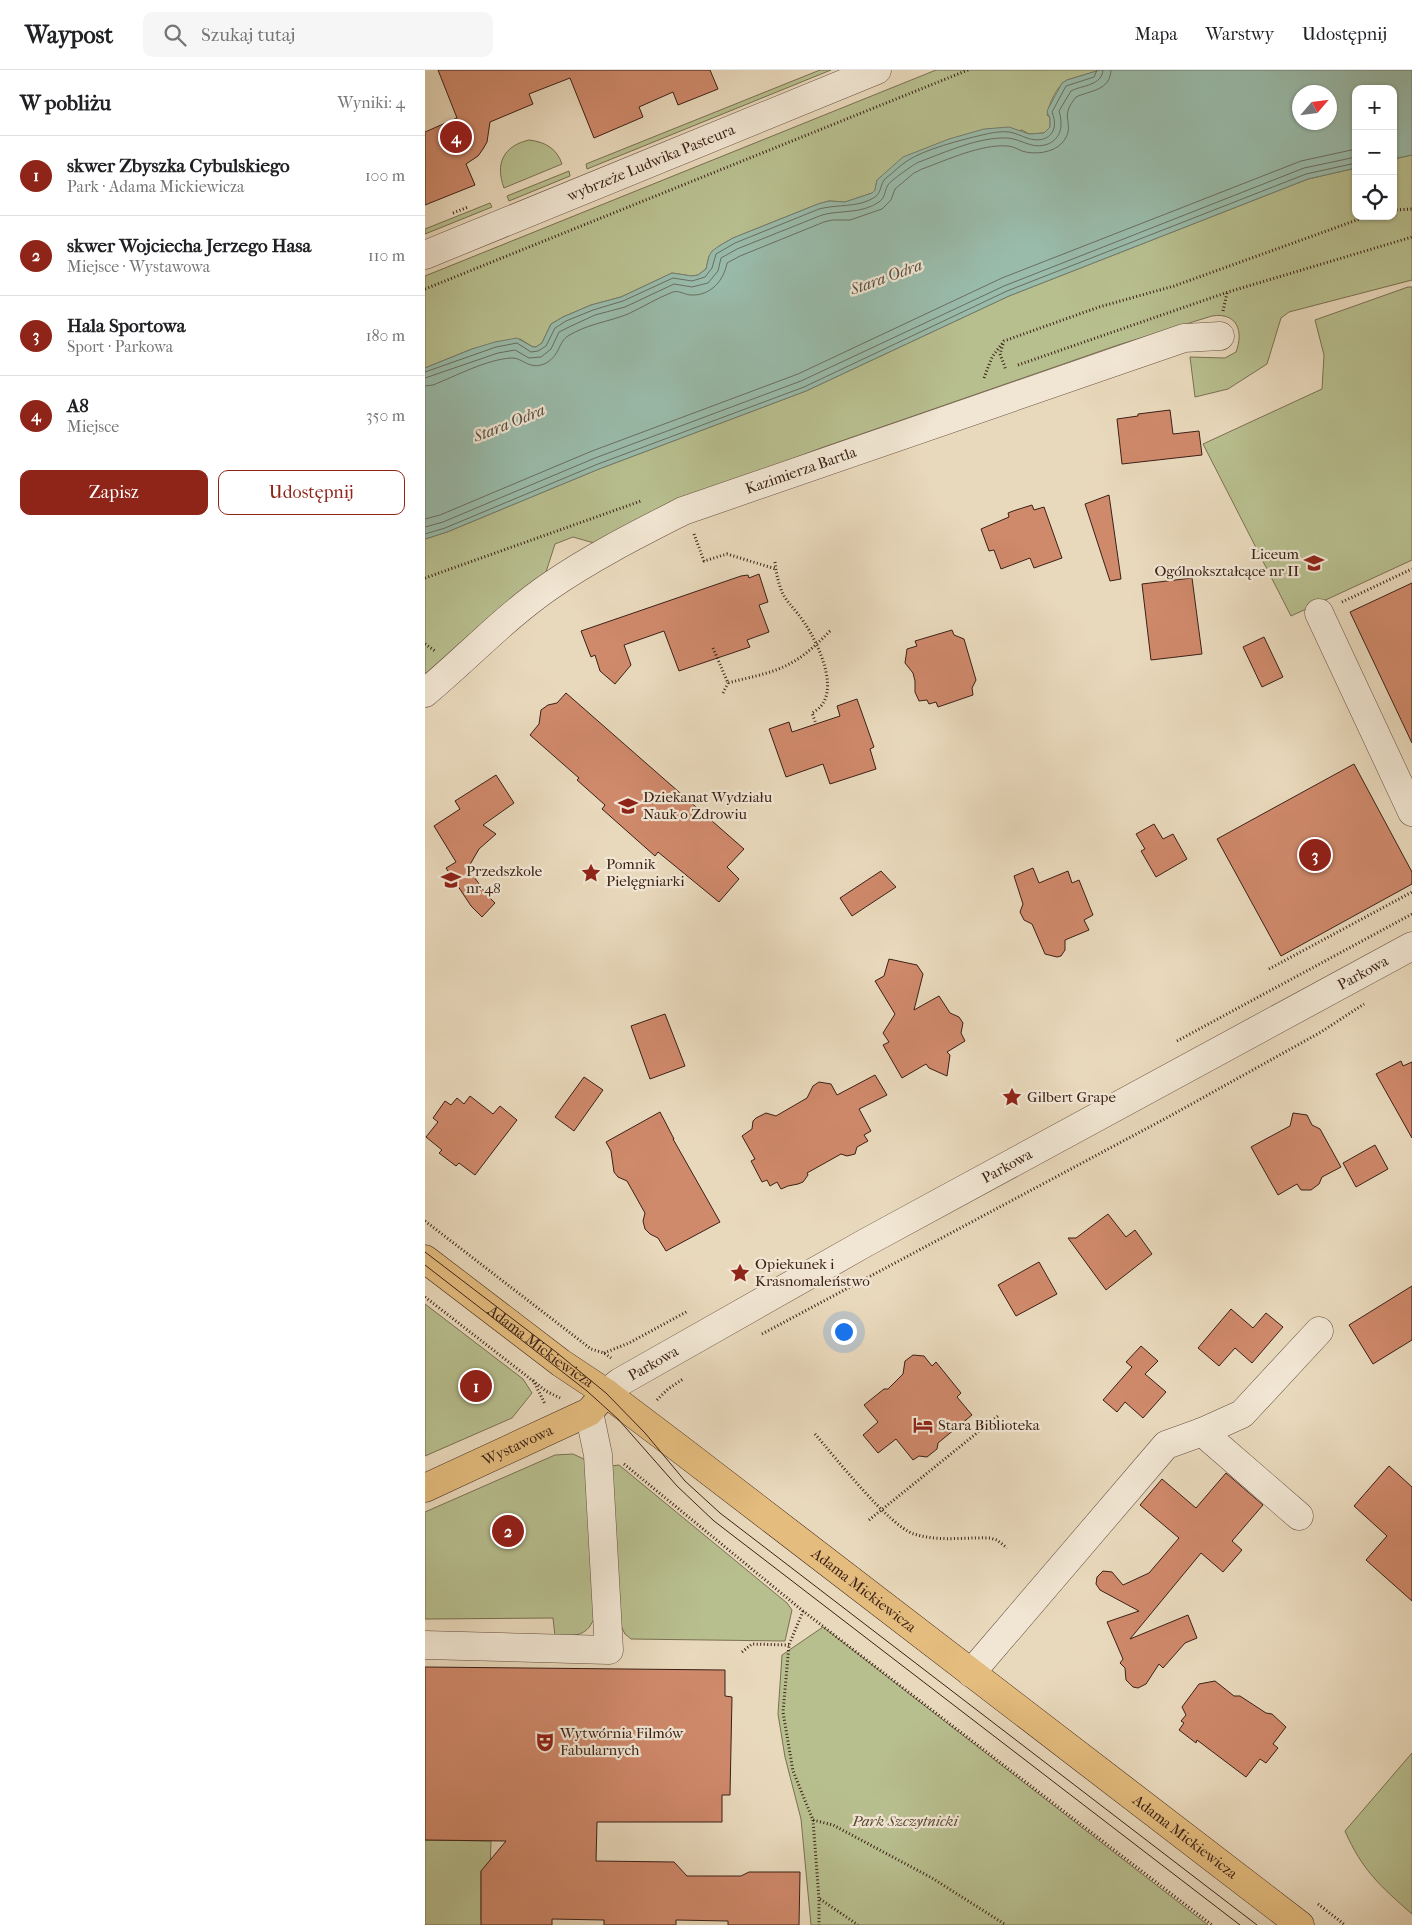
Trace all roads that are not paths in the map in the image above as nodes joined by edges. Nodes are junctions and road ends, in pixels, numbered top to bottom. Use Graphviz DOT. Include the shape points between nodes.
graph roads {
  1 [pos="877,70"];
  2 [pos="425,255"];
  3 [pos="1220,336"];
  4 [pos="1319,613"];
  5 [pos="425,693"];
  6 [pos="1412,812"];
  7 [pos="1412,946"];
  8 [pos="425,1259"];
  9 [pos="1319,1331"];
  10 [pos="597,1403"];
  11 [pos="1201,1432"];
  12 [pos="425,1488"];
  13 [pos="1299,1516"];
  14 [pos="425,1645"];
  15 [pos="971,1673"];
  16 [pos="1300,1925"];
  1 -- 2 [label="street, wybrzeże Ludwika Pasteura"];
  3 -- 5 [label="street, Kazimierza Bartla" via="1184,338 683,511 624,541 549,586"];
  4 -- 6 [label="street"];
  7 -- 10 [label="street, Parkowa" via="865,1243 621,1382"];
  8 -- 10 [label="main road, Adama Mickiewicza" via="561,1363"];
  9 -- 11 [label="street" via="1242,1414"];
  10 -- 12 [label="main road, Wystawowa"];
  10 -- 14 [label="street" via="609,1650"];
  10 -- 15 [label="main road, Adama Mickiewicza"];
  11 -- 13 [label="street"];
  11 -- 15 [label="street" via="1166,1445"];
  15 -- 16 [label="main road, Adama Mickiewicza"];
}
